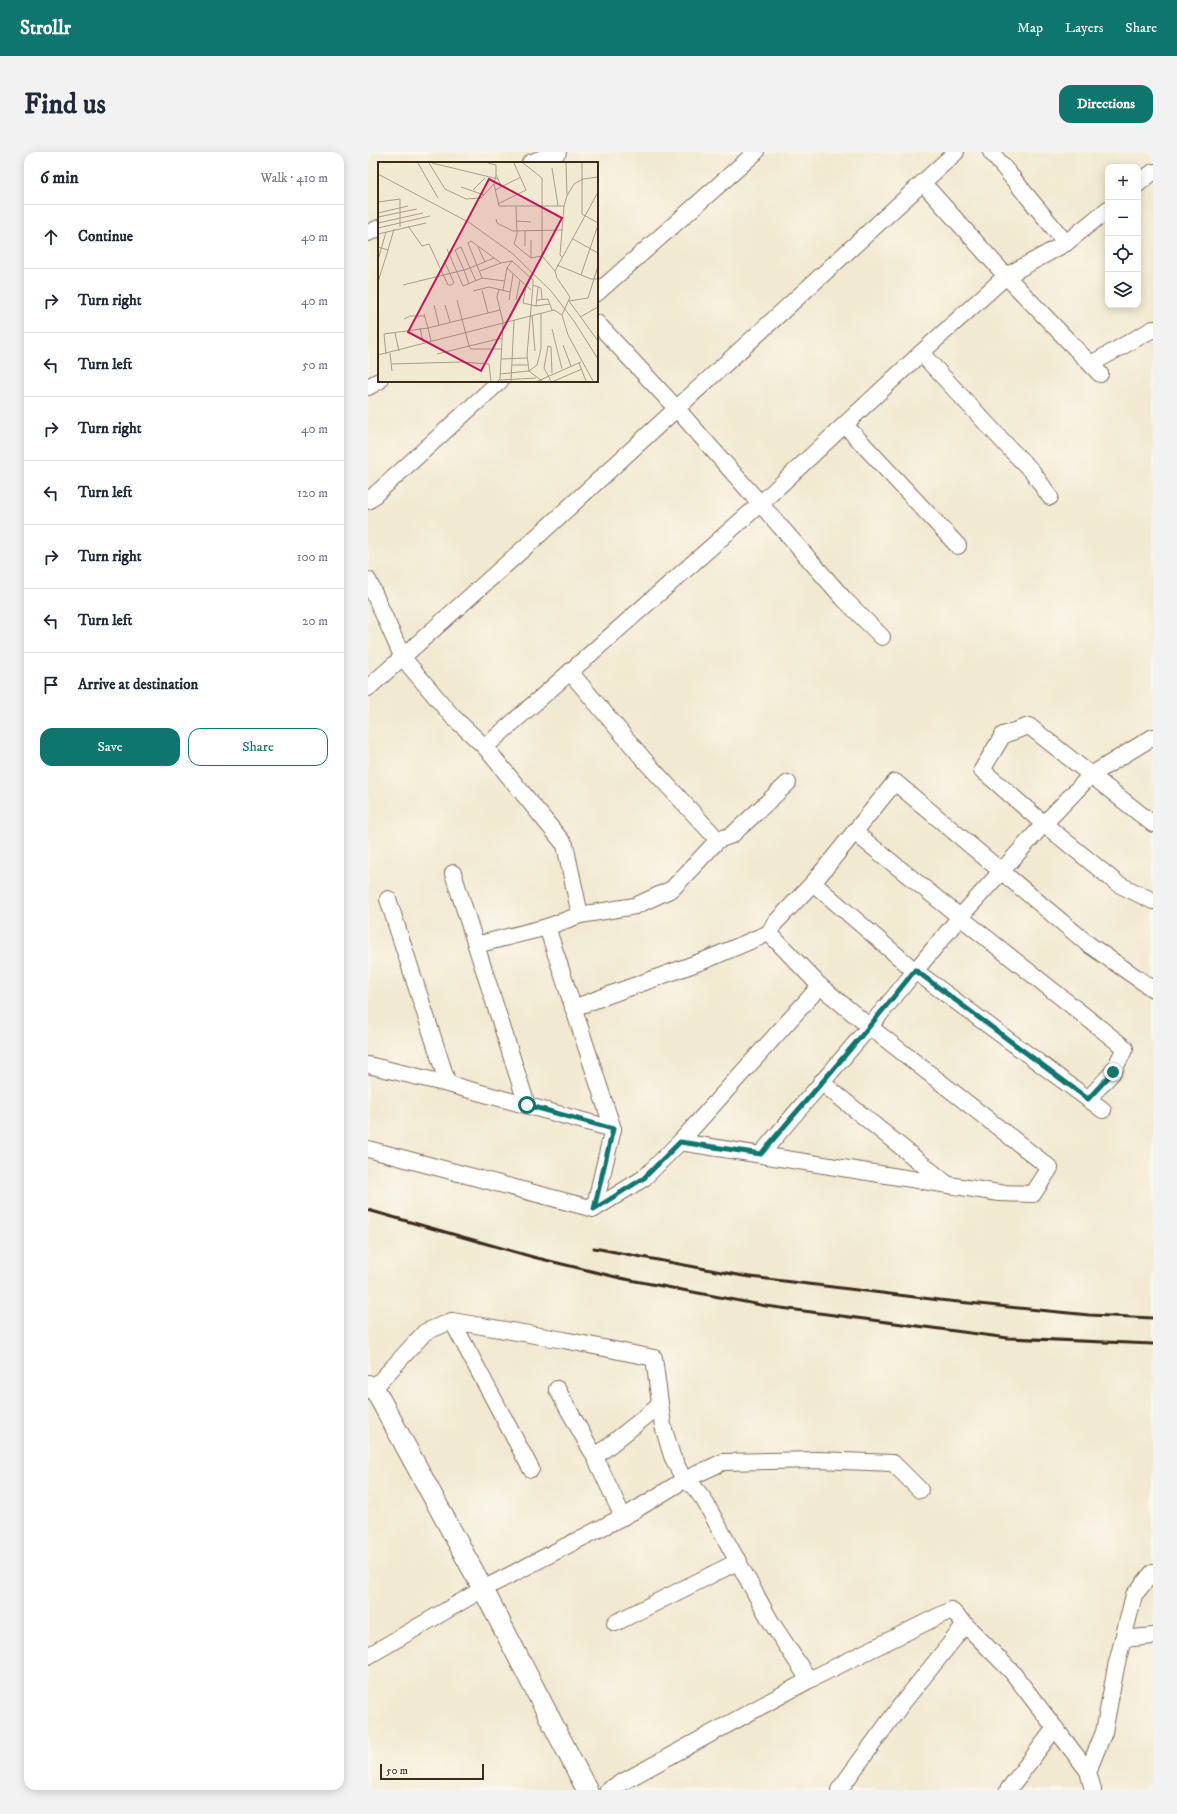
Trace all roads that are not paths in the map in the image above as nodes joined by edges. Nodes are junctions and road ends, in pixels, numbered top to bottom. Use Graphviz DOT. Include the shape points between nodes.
graph roads {
  1 [pos="558,152"];
  2 [pos="756,152"];
  3 [pos="956,152"];
  4 [pos="991,152"];
  5 [pos="533,162"];
  6 [pos="1153,172"];
  7 [pos="1141,182"];
  8 [pos="923,183"];
  9 [pos="1105,211"];
  10 [pos="378,229"];
  11 [pos="368,234"];
  12 [pos="1066,243"];
  13 [pos="1006,276"];
  14 [pos="598,292"];
  15 [pos="598,324"];
  16 [pos="1153,329"];
  17 [pos="920,353"];
  18 [pos="378,382"];
  19 [pos="499,382"];
  20 [pos="368,387"];
  21 [pos="677,409"];
  22 [pos="845,425"];
  23 [pos="1050,497"];
  24 [pos="368,501"];
  25 [pos="761,503"];
  26 [pos="958,546"];
  27 [pos="368,580"];
  28 [pos="882,637"];
  29 [pos="403,658"];
  30 [pos="570,672"];
  31 [pos="368,688"];
  32 [pos="1153,737"];
  33 [pos="485,747"];
  34 [pos="1091,775"];
  35 [pos="788,783"];
  36 [pos="1044,824"];
  37 [pos="1153,824"];
  38 [pos="854,832"];
  39 [pos="718,840"];
  40 [pos="1002,870"];
  41 [pos="453,873"];
  42 [pos="813,883"];
  43 [pos="388,899"];
  44 [pos="1153,901"];
  45 [pos="580,915"];
  46 [pos="960,916"];
  47 [pos="547,927"];
  48 [pos="769,933"];
  49 [pos="476,945"];
  50 [pos="915,970"];
  51 [pos="820,986"];
  52 [pos="1153,989"];
  53 [pos="573,1008"];
  54 [pos="870,1028"];
  55 [pos="369,1062"];
  56 [pos="821,1082"];
  57 [pos="448,1084"];
  58 [pos="1088,1099"];
  59 [pos="527,1105"];
  60 [pos="1103,1110"];
  61 [pos="613,1129"];
  62 [pos="680,1142"];
  63 [pos="368,1149"];
  64 [pos="761,1154"];
  65 [pos="948,1184"];
  66 [pos="594,1209"];
  67 [pos="452,1321"];
  68 [pos="371,1386"];
  69 [pos="557,1389"];
  70 [pos="660,1405"];
  71 [pos="595,1457"];
  72 [pos="531,1469"];
  73 [pos="684,1480"];
  74 [pos="920,1490"];
  75 [pos="623,1517"];
  76 [pos="739,1561"];
  77 [pos="1153,1572"];
  78 [pos="483,1589"];
  79 [pos="615,1623"];
  80 [pos="965,1625"];
  81 [pos="1153,1636"];
  82 [pos="1123,1639"];
  83 [pos="368,1656"];
  84 [pos="810,1680"];
  85 [pos="1055,1728"];
  86 [pos="1088,1771"];
  87 [pos="1013,1788"];
  88 [pos="587,1790"];
  89 [pos="608,1790"];
  90 [pos="840,1790"];
  91 [pos="1093,1790"];
  1 -- 5 [label="street"];
  2 -- 14 [label="street"];
  3 -- 8 [label="street"];
  4 -- 12 [label="street"];
  6 -- 7 [label="street"];
  8 -- 13 [label="street"];
  8 -- 21 [label="street"];
  9 -- 12 [label="street"];
  10 -- 11 [label="street"];
  12 -- 13 [label="street"];
  13 -- 16 [label="street" via="1095,369"];
  13 -- 17 [label="street"];
  15 -- 21 [label="street"];
  17 -- 22 [label="street"];
  17 -- 23 [label="street" via="1032,471"];
  18 -- 20 [label="street"];
  19 -- 24 [label="street"];
  21 -- 25 [label="street"];
  21 -- 29 [label="street"];
  22 -- 25 [label="street"];
  22 -- 26 [label="street"];
  25 -- 28 [label="street" via="844,599"];
  25 -- 30 [label="street"];
  27 -- 29 [label="street"];
  29 -- 31 [label="street"];
  29 -- 33 [label="street" via="452,716"];
  30 -- 33 [label="street"];
  30 -- 39 [label="street" via="646,762"];
  32 -- 34 [label="street"];
  33 -- 45 [label="street" via="565,845"];
  34 -- 36 [label="street"];
  34 -- 36 [label="street" via="1029,726 1003,735 982,770"];
  34 -- 37 [label="street"];
  35 -- 39 [label="street" via="732,835"];
  36 -- 40 [label="street"];
  36 -- 44 [label="street" via="1118,884"];
  38 -- 40 [label="street" via="895,782"];
  38 -- 42 [label="street"];
  38 -- 46 [label="street"];
  39 -- 45 [label="street" via="672,889 635,906"];
  40 -- 46 [label="street"];
  40 -- 52 [label="street" via="1088,944"];
  41 -- 49 [label="street"];
  42 -- 48 [label="street" via="774,924"];
  42 -- 50 [label="street"];
  43 -- 57 [label="street"];
  45 -- 47 [label="street"];
  46 -- 50 [label="street"];
  46 -- 58 [label="street" via="1124,1048 1113,1072"];
  47 -- 49 [label="street"];
  47 -- 53 [label="street"];
  48 -- 51 [label="street"];
  48 -- 53 [label="street" via="708,959"];
  49 -- 59 [label="street"];
  50 -- 54 [label="street"];
  50 -- 58 [label="street"];
  51 -- 54 [label="street"];
  51 -- 62 [label="street"];
  53 -- 61 [label="street"];
  54 -- 56 [label="street"];
  54 -- 65 [label="street" via="1050,1168 1033,1194 999,1193"];
  55 -- 57 [label="street"];
  56 -- 64 [label="street"];
  56 -- 65 [label="street"];
  57 -- 59 [label="street"];
  58 -- 60 [label="street"];
  59 -- 61 [label="street"];
  61 -- 66 [label="street"];
  62 -- 64 [label="street"];
  62 -- 66 [label="street" via="644,1178"];
  63 -- 66 [label="street"];
  64 -- 65 [label="street"];
  67 -- 68 [label="street" via="425,1332"];
  67 -- 70 [label="street" via="654,1358"];
  67 -- 72 [label="street"];
  68 -- 78 [label="street"];
  69 -- 71 [label="street"];
  70 -- 71 [label="street"];
  70 -- 73 [label="street" via="666,1441"];
  71 -- 75 [label="street"];
  73 -- 74 [label="street" via="723,1462 818,1460 893,1463"];
  73 -- 75 [label="street"];
  73 -- 76 [label="street" via="694,1487 704,1500"];
  75 -- 78 [label="street"];
  76 -- 79 [label="street"];
  76 -- 84 [label="street" via="771,1622"];
  77 -- 82 [label="street" via="1134,1595"];
  78 -- 83 [label="street"];
  78 -- 88 [label="street"];
  80 -- 84 [label="street" via="951,1610"];
  80 -- 85 [label="street" via="1012,1672"];
  80 -- 90 [label="street" via="901,1705"];
  81 -- 82 [label="street"];
  82 -- 86 [label="street" via="1104,1732"];
  84 -- 89 [label="street"];
  85 -- 86 [label="street"];
  85 -- 87 [label="street"];
  86 -- 91 [label="street"];
}
